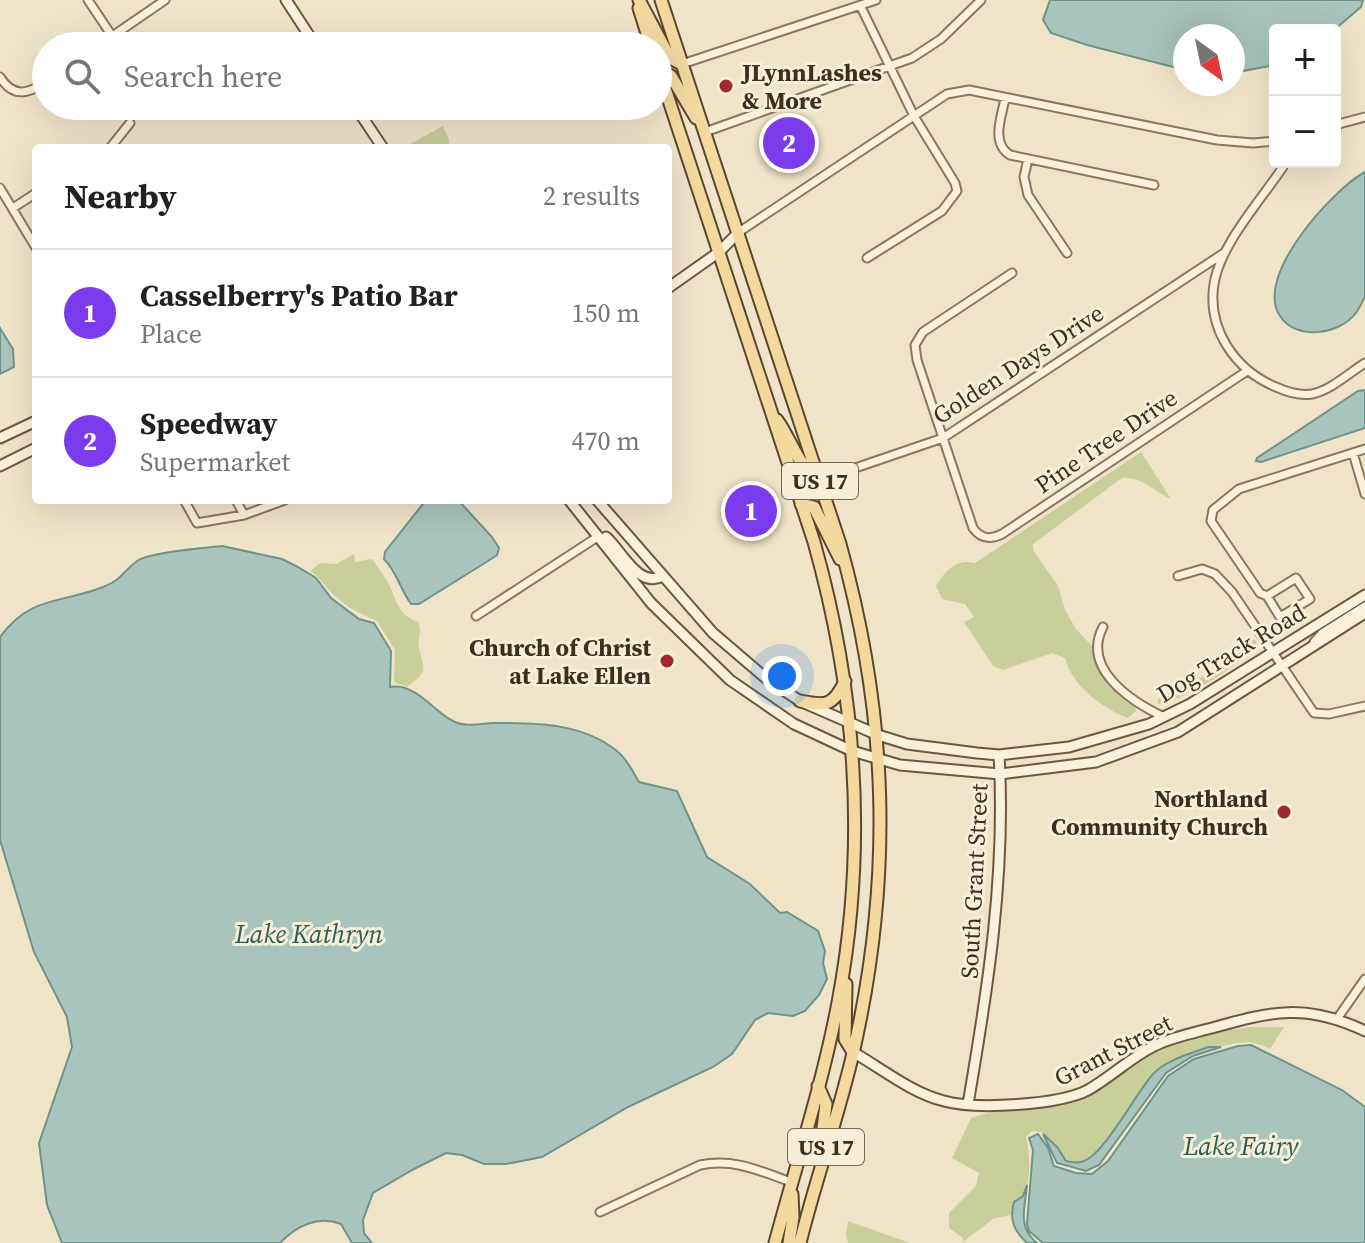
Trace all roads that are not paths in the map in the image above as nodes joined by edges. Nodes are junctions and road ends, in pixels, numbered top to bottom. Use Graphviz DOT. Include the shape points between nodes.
graph roads {
  1 [pos="88,0"];
  2 [pos="165,0"];
  3 [pos="286,0"];
  4 [pos="637,0"];
  5 [pos="661,0"];
  6 [pos="876,0"];
  7 [pos="981,0"];
  8 [pos="861,7"];
  9 [pos="109,32"];
  10 [pos="118,32"];
  11 [pos="307,32"];
  12 [pos="647,32"];
  13 [pos="655,32"];
  14 [pos="672,32"];
  15 [pos="672,34"];
  16 [pos="672,59"];
  17 [pos="682,64"];
  18 [pos="890,68"];
  19 [pos="0,77"];
  20 [pos="672,78"];
  21 [pos="32,90"];
  22 [pos="1005,99"];
  23 [pos="672,111"];
  24 [pos="914,116"];
  25 [pos="1365,117"];
  26 [pos="364,120"];
  27 [pos="130,123"];
  28 [pos="1341,123"];
  29 [pos="705,132"];
  30 [pos="1269,142"];
  31 [pos="113,144"];
  32 [pos="380,144"];
  33 [pos="1028,159"];
  34 [pos="1282,168"];
  35 [pos="1154,185"];
  36 [pos="0,188"];
  37 [pos="32,196"];
  38 [pos="13,208"];
  39 [pos="739,232"];
  40 [pos="32,241"];
  41 [pos="719,252"];
  42 [pos="1067,253"];
  43 [pos="1224,253"];
  44 [pos="867,258"];
  45 [pos="1012,273"];
  46 [pos="672,285"];
  47 [pos="1365,363"];
  48 [pos="1247,371"];
  49 [pos="771,414"];
  50 [pos="32,423"];
  51 [pos="0,438"];
  52 [pos="943,438"];
  53 [pos="1365,449"];
  54 [pos="32,450"];
  55 [pos="1353,453"];
  56 [pos="0,466"];
  57 [pos="820,480"];
  58 [pos="1365,494"];
  59 [pos="186,504"];
  60 [pos="238,504"];
  61 [pos="274,504"];
  62 [pos="572,504"];
  63 [pos="600,504"];
  64 [pos="801,504"];
  65 [pos="244,515"];
  66 [pos="599,536"];
  67 [pos="663,576"];
  68 [pos="1178,576"];
  69 [pos="849,577"];
  70 [pos="1365,595"];
  71 [pos="1267,596"];
  72 [pos="1365,606"];
  73 [pos="1365,613"];
  74 [pos="476,616"];
  75 [pos="1103,627"];
  76 [pos="1307,650"];
  77 [pos="1274,653"];
  78 [pos="1282,665"];
  79 [pos="845,681"];
  80 [pos="800,701"];
  81 [pos="1365,706"];
  82 [pos="1164,717"];
  83 [pos="851,724"];
  84 [pos="878,735"];
  85 [pos="852,751"];
  86 [pos="999,755"];
  87 [pos="879,761"];
  88 [pos="1000,774"];
  89 [pos="845,959"];
  90 [pos="1365,979"];
  91 [pos="1337,1019"];
  92 [pos="1365,1031"];
  93 [pos="853,1052"];
  94 [pos="818,1086"];
  95 [pos="968,1104"];
  96 [pos="819,1173"];
  97 [pos="791,1182"];
  98 [pos="600,1212"];
  99 [pos="775,1243"];
  100 [pos="789,1243"];
  101 [pos="800,1243"];
  1 -- 9 [label="street"];
  2 -- 10 [label="street"];
  3 -- 11 [label="main road"];
  4 -- 12 [label="main road"];
  4 -- 13 [label="main road"];
  5 -- 14 [label="main road, US 17"];
  6 -- 8 [label="street"];
  7 -- 18 [label="street" via="941,39"];
  8 -- 17 [label="street"];
  8 -- 18 [label="street"];
  15 -- 17 [label="main road, US 17"];
  16 -- 17 [label="main road"];
  17 -- 29 [label="main road, US 17"];
  18 -- 24 [label="street"];
  18 -- 29 [label="street"];
  19 -- 21 [label="street" via="13,91"];
  20 -- 29 [label="main road"];
  22 -- 24 [label="street" via="959,91"];
  22 -- 30 [label="street" via="1217,140"];
  22 -- 33 [label="street" via="999,143 1010,155"];
  23 -- 41 [label="main road, US 17"];
  24 -- 39 [label="street"];
  24 -- 44 [label="street" via="955,183 955,196 942,211"];
  25 -- 28 [label="street"];
  26 -- 32 [label="main road"];
  27 -- 31 [label="street"];
  29 -- 39 [label="main road, US 17"];
  33 -- 35 [label="street"];
  33 -- 42 [label="street" via="1028,195"];
  34 -- 43 [label="street"];
  36 -- 38 [label="street"];
  37 -- 38 [label="street"];
  38 -- 40 [label="street"];
  39 -- 41 [label="main road"];
  39 -- 57 [label="main road, US 17"];
  41 -- 46 [label="main road"];
  41 -- 49 [label="main road, US 17"];
  43 -- 48 [label="street" via="1214,285 1215,318 1225,343"];
  43 -- 52 [label="street, Golden Days Drive"];
  45 -- 52 [label="street" via="923,332 915,345"];
  47 -- 48 [label="street" via="1312,394 1282,390"];
  48 -- 52 [label="street, Pine Tree Drive" via="993,538 973,528"];
  49 -- 57 [label="main road" via="805,469"];
  49 -- 64 [label="main road, US 17"];
  50 -- 51 [label="main road"];
  52 -- 57 [label="street, Golden Days Drive"];
  53 -- 55 [label="street"];
  54 -- 56 [label="main road"];
  55 -- 58 [label="street"];
  55 -- 71 [label="street" via="1239,489 1213,510 1211,521"];
  57 -- 69 [label="main road, US 17"];
  59 -- 65 [label="street" via="197,523"];
  60 -- 65 [label="street"];
  61 -- 65 [label="street"];
  62 -- 66 [label="main road"];
  63 -- 67 [label="main road, Dog Track Road"];
  64 -- 69 [label="main road" via="817,511"];
  64 -- 79 [label="main road, US 17" via="825,583"];
  66 -- 67 [label="main road" via="642,577"];
  66 -- 74 [label="street"];
  66 -- 85 [label="main road, Dog Track Road" via="651,603 730,680 794,724"];
  67 -- 80 [label="main road, Dog Track Road" via="738,656"];
  68 -- 77 [label="street" via="1202,569 1215,574"];
  69 -- 84 [label="main road, US 17"];
  70 -- 77 [label="main road, Dog Track Road"];
  71 -- 71 [label="street" via="1280,617 1310,599 1296,578"];
  72 -- 76 [label="street" via="1322,633"];
  73 -- 76 [label="main road, Dog Track Road"];
  75 -- 82 [label="street" via="1100,654 1119,690"];
  76 -- 78 [label="main road, Dog Track Road"];
  77 -- 78 [label="street"];
  77 -- 82 [label="main road, Dog Track Road"];
  78 -- 81 [label="street" via="1314,713"];
  78 -- 88 [label="main road, Dog Track Road" via="1178,732 1096,762"];
  79 -- 80 [label="main road" via="831,701"];
  79 -- 83 [label="main road, US 17"];
  80 -- 83 [label="main road, Dog Track Road"];
  82 -- 86 [label="main road, Dog Track Road" via="1069,747"];
  83 -- 84 [label="main road, Dog Track Road"];
  83 -- 85 [label="main road, US 17"];
  84 -- 86 [label="main road, Dog Track Road" via="907,744"];
  84 -- 87 [label="main road, US 17"];
  85 -- 87 [label="main road, Dog Track Road"];
  85 -- 89 [label="main road, US 17" via="854,862"];
  86 -- 88 [label="main road, South Grant Street"];
  87 -- 88 [label="main road, Dog Track Road"];
  87 -- 93 [label="main road, US 17" via="877,896"];
  88 -- 95 [label="main road, South Grant Street" via="997,911"];
  89 -- 93 [label="main road" via="845,1039"];
  89 -- 94 [label="main road, US 17"];
  90 -- 91 [label="street"];
  91 -- 92 [label="main road, Grant Street"];
  91 -- 95 [label="main road, Grant Street" via="1261,1014 1164,1041 1060,1101"];
  93 -- 95 [label="main road, Grant Street" via="930,1097"];
  93 -- 96 [label="main road, US 17"];
  94 -- 96 [label="main road" via="826,1104"];
  94 -- 97 [label="main road, US 17"];
  96 -- 101 [label="main road, US 17"];
  97 -- 98 [label="street" via="739,1163 715,1162"];
  97 -- 99 [label="main road, US 17"];
  97 -- 100 [label="main road"];
}
